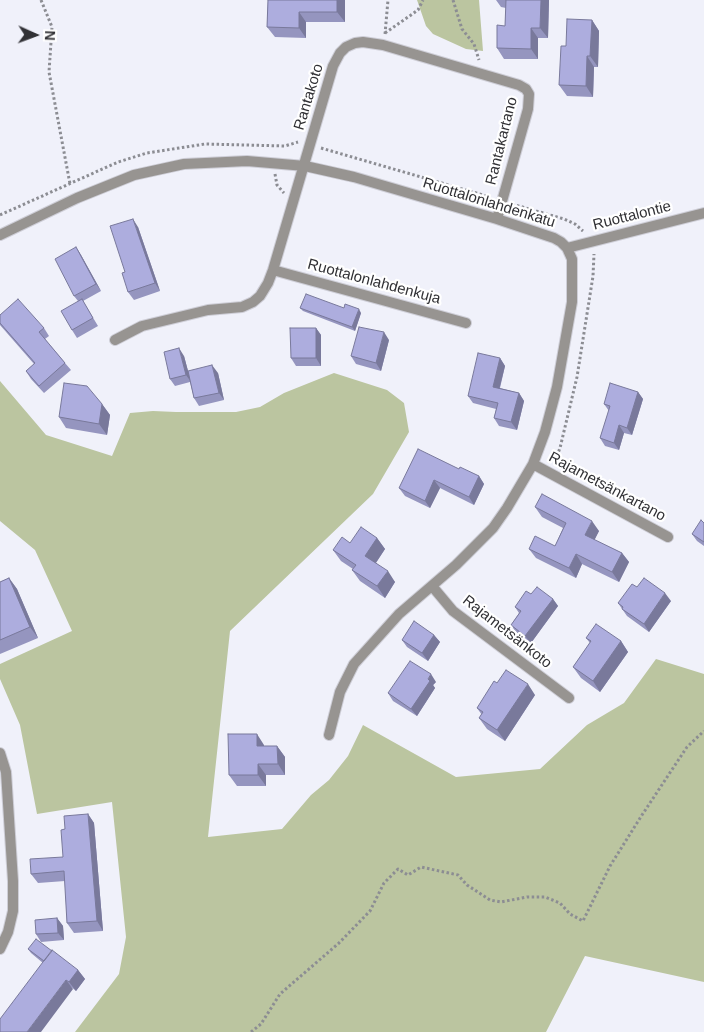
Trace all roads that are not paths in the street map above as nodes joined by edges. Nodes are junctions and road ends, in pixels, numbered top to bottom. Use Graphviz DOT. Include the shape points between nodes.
graph roads {
  1 [pos="480,73"];
  2 [pos="305,166"];
  3 [pos="704,213"];
  4 [pos="497,219"];
  5 [pos="0,235"];
  6 [pos="567,248"];
  7 [pos="273,270"];
  8 [pos="466,323"];
  9 [pos="115,340"];
  10 [pos="533,464"];
  11 [pos="668,536"];
  12 [pos="432,586"];
  13 [pos="569,698"];
  14 [pos="329,734"];
  15 [pos="0,753"];
  16 [pos="3,774"];
  17 [pos="0,949"];
  1 -- 2 [label="street, Rantakoto" via="369,43 346,47 334,66"];
  1 -- 4 [label="street, Rantakartano" via="519,85 529,94 528,109"];
  2 -- 4 [label="street, Ruottalonlahdenkatu"];
  2 -- 5 [label="street, Ruottalonlahdenkatu" via="247,161 184,164 134,175"];
  2 -- 7 [label="street, Rantakoto"];
  3 -- 6 [label="street, Ruottalontie"];
  4 -- 6 [label="street, Ruottalonlahdenkatu" via="554,238"];
  6 -- 10 [label="street, Ruottalonlahdenkatu" via="572,259 572,302 557,386"];
  7 -- 8 [label="street, Ruottalonlahdenkuja"];
  7 -- 9 [label="street, Rantakoto" via="260,296 242,307 208,310 142,326"];
  10 -- 11 [label="street, Rajametsänkartano"];
  10 -- 12 [label="street, Ruottalonlahdenkatu" via="493,528"];
  12 -- 13 [label="street, Rajametsänkoto" via="453,611"];
  12 -- 14 [label="street, Ruottalonlahdenkatu" via="399,614 354,664 340,692"];
  15 -- 16 [label="street"];
  16 -- 17 [label="street" via="12,838 13,912"];
}
